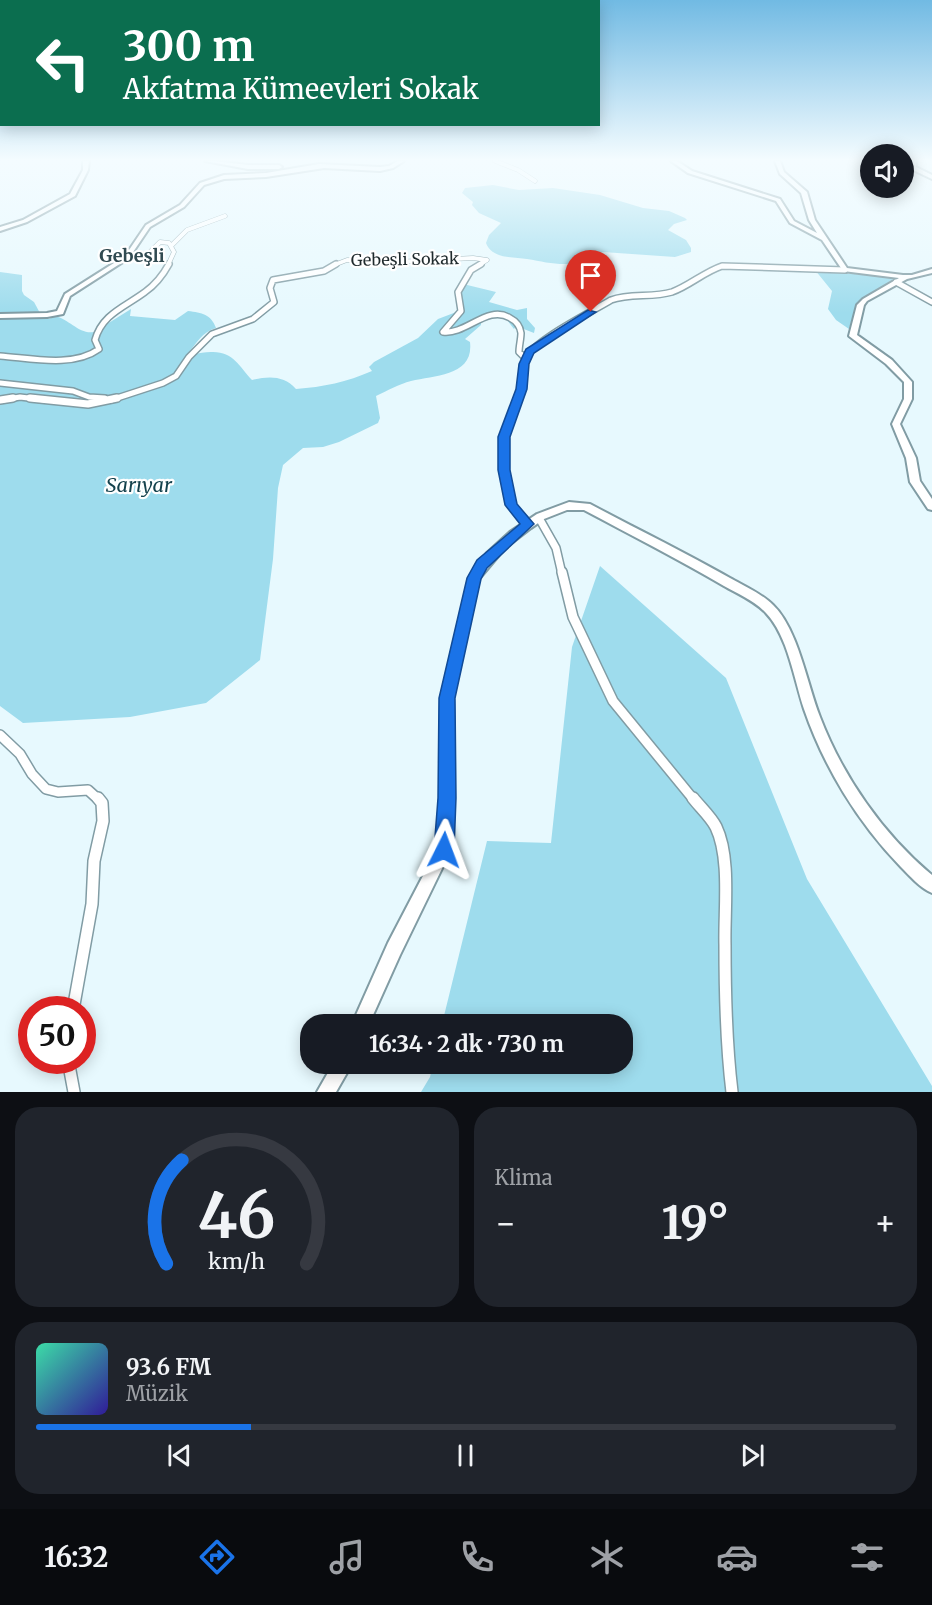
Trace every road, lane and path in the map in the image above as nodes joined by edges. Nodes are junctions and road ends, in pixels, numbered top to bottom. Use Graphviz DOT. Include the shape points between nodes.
graph roads {
  1 [pos="42,212"];
  2 [pos="172,212"];
  3 [pos="786,212"];
  4 [pos="810,212"];
  5 [pos="225,216"];
  6 [pos="0,230"];
  7 [pos="824,239"];
  8 [pos="171,246"];
  9 [pos="127,257"];
  10 [pos="845,270"];
  11 [pos="932,271"];
  12 [pos="906,277"];
  13 [pos="896,282"];
  14 [pos="932,302"];
  15 [pos="0,316"];
  16 [pos="0,356"];
  17 [pos="526,359"];
  18 [pos="0,383"];
  19 [pos="131,393"];
  20 [pos="0,400"];
  21 [pos="932,506"];
  22 [pos="534,521"];
  23 [pos="0,735"];
  24 [pos="932,885"];
  25 [pos="76,996"];
  26 [pos="365,1014"];
  27 [pos="71,1074"];
  28 [pos="337,1074"];
  29 [pos="74,1092"];
  30 [pos="326,1092"];
  31 [pos="732,1092"];
  1 -- 6 [label="street"];
  2 -- 9 [label="street" via="146,228"];
  3 -- 7 [label="street" via="792,222"];
  4 -- 7 [label="street"];
  5 -- 8 [label="street" via="182,234"];
  7 -- 10 [label="street"];
  8 -- 9 [label="street" via="160,242 149,253"];
  8 -- 16 [label="street" via="174,252 168,267 143,294 123,305 99,327 94,340 98,351 62,359"];
  9 -- 15 [label="street" via="72,291 60,312"];
  10 -- 12 [label="street"];
  10 -- 17 [label="street" via="716,267 671,292 611,300 548,338"];
  11 -- 12 [label="street"];
  12 -- 13 [label="street"];
  13 -- 14 [label="street"];
  13 -- 21 [label="street" via="861,305 853,336 889,362 908,382 908,399 896,424 911,458 915,482"];
  17 -- 19 [label="street, Gebeşli Sokak" via="519,352 519,326 504,314 488,316 450,334 443,332 462,313 458,292 464,280 487,260 347,260 324,271 273,280 270,288 274,302 268,309 246,323 208,337 171,379"];
  17 -- 22 [label="street" via="521,389 504,437 504,470 511,505"];
  18 -- 19 [label="street, Gebeşli Sokak" via="73,391 96,398"];
  19 -- 20 [label="street, Gebeşli Sokak" via="88,405 20,397"];
  22 -- 24 [label="street" via="570,506 586,507 680,554 770,609 785,633 815,721 841,772 880,834"];
  22 -- 26 [label="street" via="482,564 474,578 447,698 444,850"];
  22 -- 31 [label="street" via="556,548 573,617 613,701 716,826 724,853 726,1039"];
  23 -- 25 [label="street" via="46,789 88,790 102,802 92,904"];
  27 -- 29 [label="street"];
  28 -- 30 [label="street"];
}
